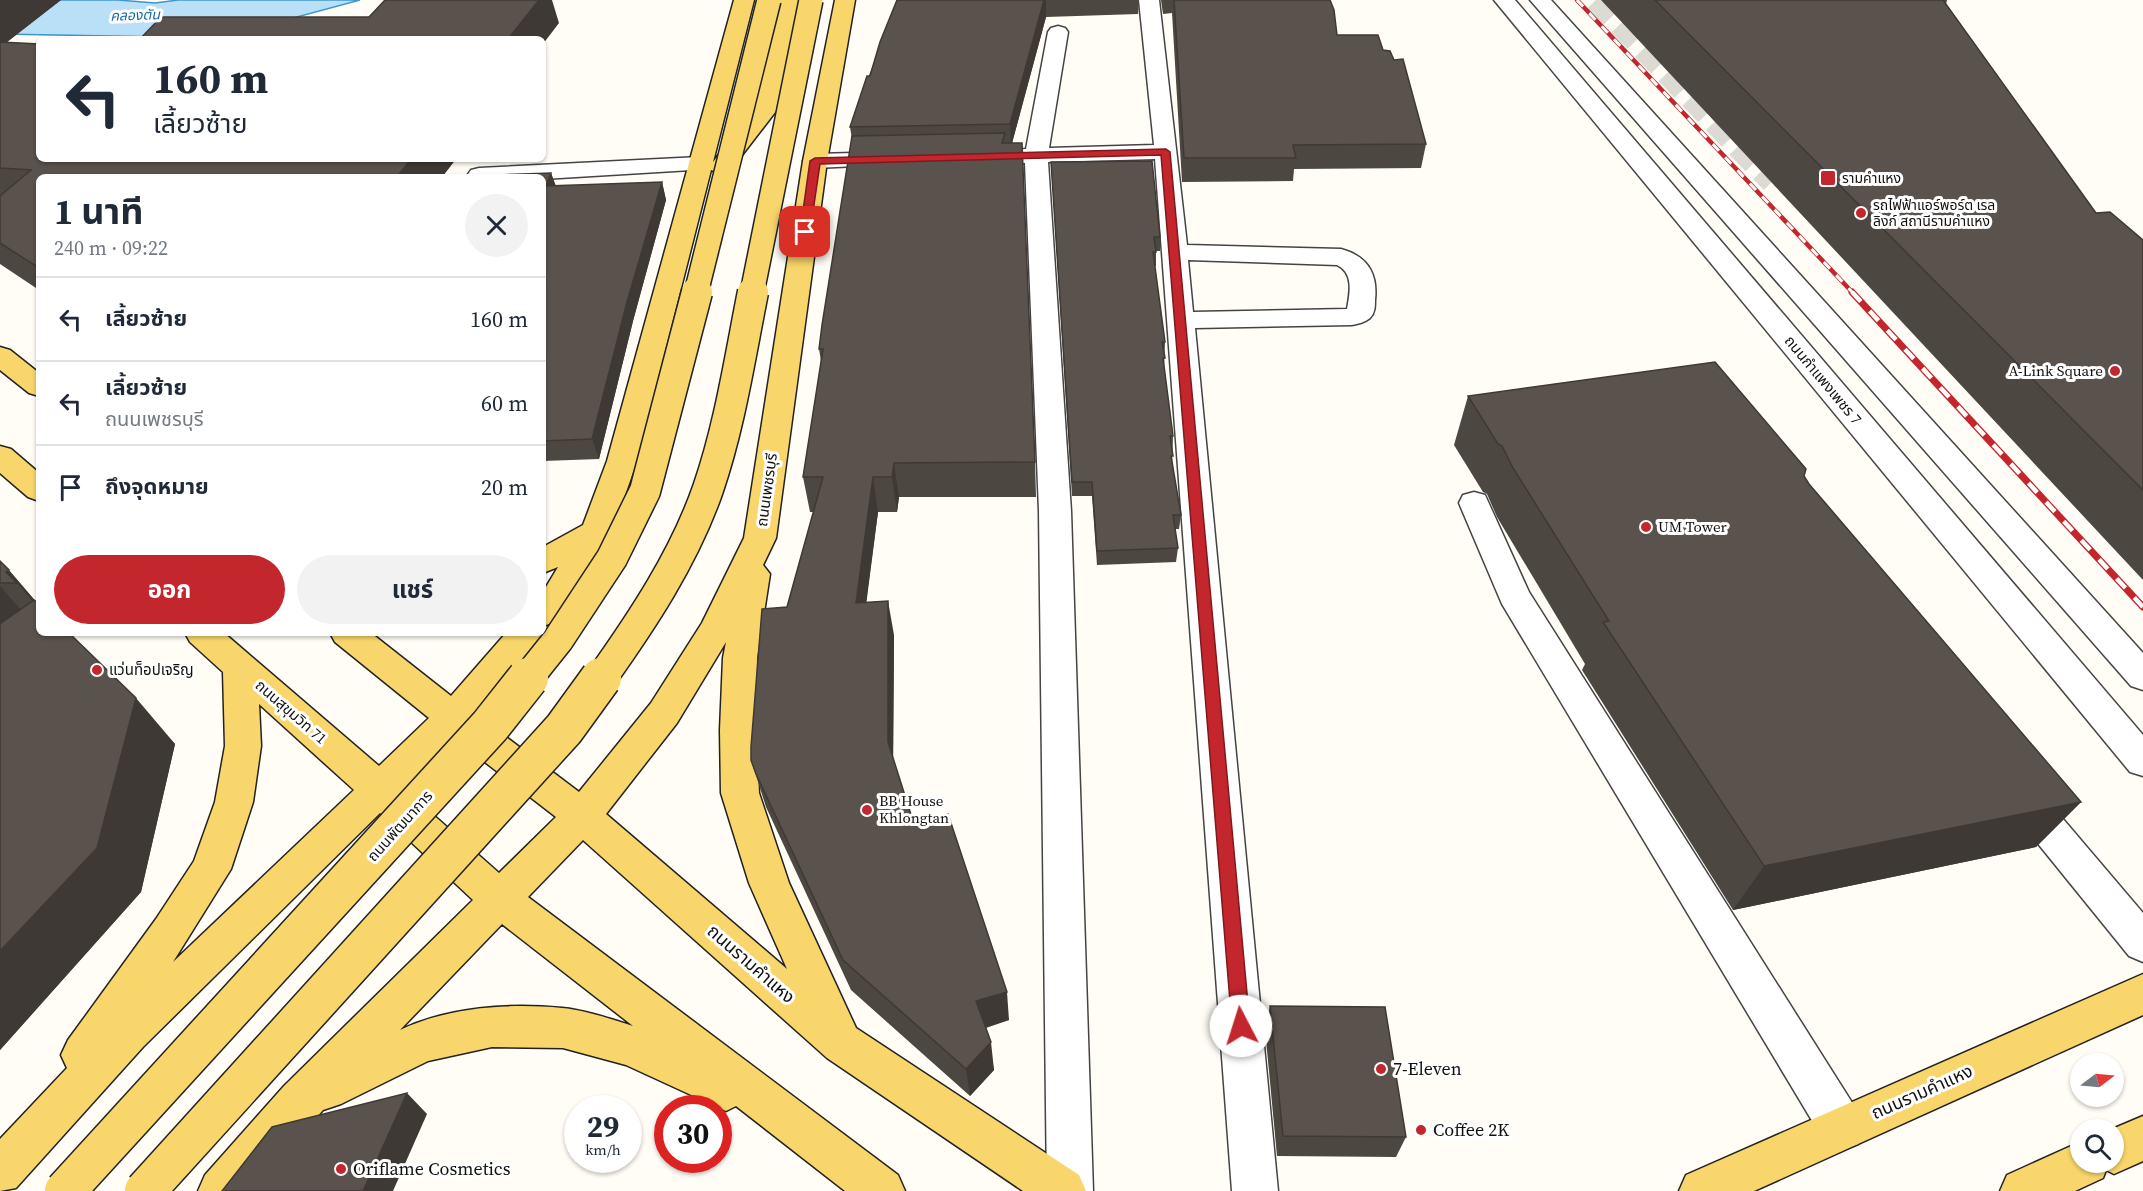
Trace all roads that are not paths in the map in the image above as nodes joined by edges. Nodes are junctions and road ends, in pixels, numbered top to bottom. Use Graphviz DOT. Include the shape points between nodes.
graph roads {
  1 [pos="744,0"];
  2 [pos="769,0"];
  3 [pos="790,0"];
  4 [pos="811,0"];
  5 [pos="846,0"];
  6 [pos="1149,0"];
  7 [pos="1504,0"];
  8 [pos="1540,0"];
  9 [pos="1058,32"];
  10 [pos="765,111"];
  11 [pos="1166,152"];
  12 [pos="1036,155"];
  13 [pos="815,161"];
  14 [pos="700,164"];
  15 [pos="499,174"];
  16 [pos="689,209"];
  17 [pos="1174,252"];
  18 [pos="1180,320"];
  19 [pos="0,356"];
  20 [pos="36,385"];
  21 [pos="0,456"];
  22 [pos="36,487"];
  23 [pos="1474,503"];
  24 [pos="596,532"];
  25 [pos="760,538"];
  26 [pos="546,559"];
  27 [pos="546,610"];
  28 [pos="204,636"];
  29 [pos="351,636"];
  30 [pos="523,636"];
  31 [pos="240,667"];
  32 [pos="2143,676"];
  33 [pos="454,717"];
  34 [pos="2143,761"];
  35 [pos="2002,772"];
  36 [pos="380,790"];
  37 [pos="582,816"];
  38 [pos="501,900"];
  39 [pos="2143,943"];
  40 [pos="2143,994"];
  41 [pos="842,1043"];
  42 [pos="300,1102"];
  43 [pos="782,1115"];
  44 [pos="1842,1128"];
  45 [pos="2143,1138"];
  46 [pos="2124,1147"];
  47 [pos="2070,1170"];
  48 [pos="0,1172"];
  49 [pos="65,1191"];
  50 [pos="145,1191"];
  51 [pos="221,1191"];
  52 [pos="882,1191"];
  53 [pos="1063,1191"];
  54 [pos="1070,1191"];
  55 [pos="1255,1191"];
  56 [pos="1702,1191"];
  57 [pos="2023,1191"];
  1 -- 14 [label="main road"];
  2 -- 49 [label="main road, ถนนพัฒนาการ, bridge" via="645,491 612,558 558,640 483,734"];
  3 -- 10 [label="main road"];
  4 -- 50 [label="main road, bridge" via="728,415 708,489 673,567 625,645 564,729"];
  5 -- 13 [label="main road, ถนนเพชรบุรี"];
  6 -- 11 [label="street"];
  7 -- 34 [label="street, ถนนกำแพงเพชร 7"];
  8 -- 32 [label="street"];
  9 -- 12 [label="street"];
  10 -- 13 [label="main road"];
  10 -- 16 [label="main road"];
  11 -- 12 [label="street"];
  11 -- 17 [label="street"];
  12 -- 13 [label="street"];
  12 -- 54 [label="street" via="1055,511"];
  13 -- 25 [label="main road, ถนนเพชรบุรี"];
  14 -- 15 [label="street"];
  14 -- 16 [label="main road"];
  16 -- 24 [label="main road" via="622,461"];
  17 -- 18 [label="street"];
  17 -- 18 [label="street" via="1341,257 1358,267 1364,289 1360,313 1352,317"];
  18 -- 55 [label="street"];
  19 -- 20 [label="main road"];
  21 -- 22 [label="main road"];
  23 -- 44 [label="street" via="1514,595"];
  24 -- 26 [label="main road"];
  24 -- 27 [label="main road"];
  25 -- 37 [label="main road, ถนนเพชรบุรี" via="716,629 664,713"];
  25 -- 41 [label="main road" via="740,658 740,793 769,883"];
  28 -- 31 [label="main road, ถนนสุขุมวิท 71"];
  29 -- 33 [label="main road"];
  30 -- 33 [label="main road"];
  31 -- 36 [label="main road, ถนนสุขุมวิท 71"];
  31 -- 48 [label="main road" via="243,746 234,802 211,869"];
  33 -- 36 [label="main road"];
  33 -- 37 [label="main road, ถนนรามคำแหง"];
  35 -- 39 [label="street"];
  36 -- 38 [label="main road"];
  36 -- 48 [label="main road" via="128,1033"];
  37 -- 38 [label="main road, ถนนเพชรบุรี"];
  37 -- 41 [label="main road, ถนนรามคำแหง"];
  38 -- 42 [label="main road"];
  38 -- 43 [label="main road"];
  40 -- 44 [label="main road, ถนนรามคำแหง"];
  41 -- 53 [label="main road, ถนนรามคำแหง"];
  42 -- 43 [label="main road" via="423,1041 492,1028 563,1028 631,1046"];
  42 -- 51 [label="main road"];
  43 -- 52 [label="main road"];
  44 -- 56 [label="main road, ถนนรามคำแหง"];
  45 -- 46 [label="main road"];
  47 -- 57 [label="main road"];
}
